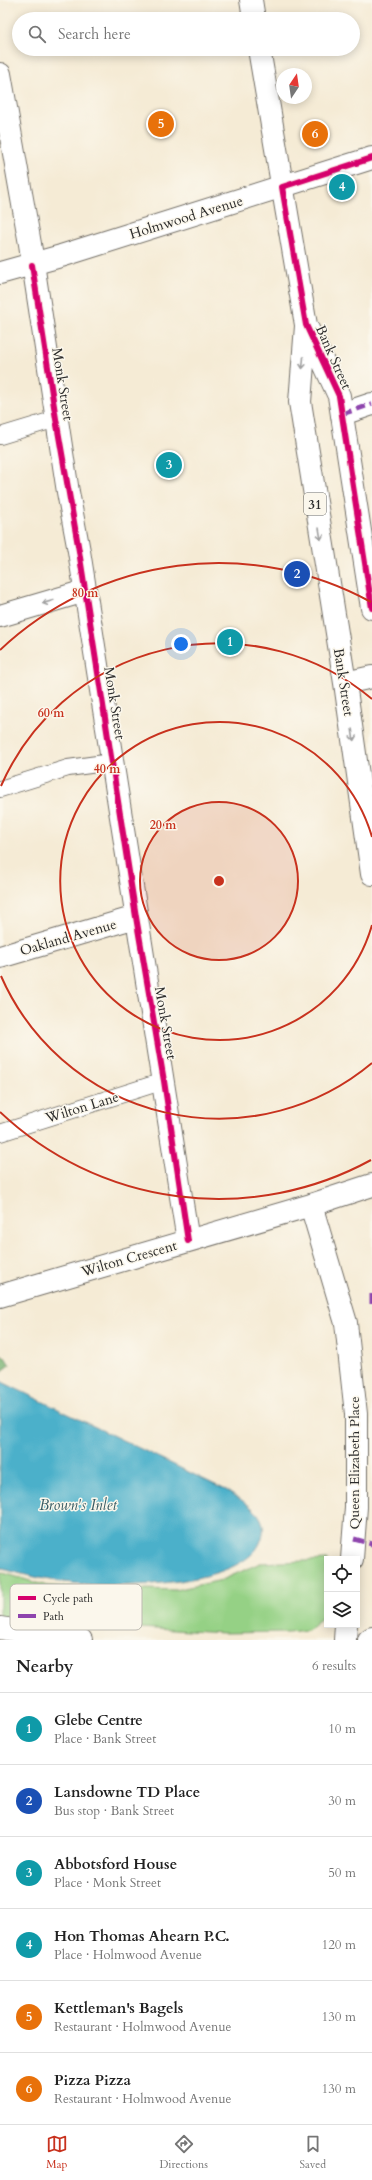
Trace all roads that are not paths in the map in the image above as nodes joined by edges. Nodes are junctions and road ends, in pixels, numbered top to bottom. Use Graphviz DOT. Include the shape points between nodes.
graph roads {
  1 [pos="251,0"];
  2 [pos="253,12"];
  3 [pos="260,56"];
  4 [pos="0,74"];
  5 [pos="372,158"];
  6 [pos="282,187"];
  7 [pos="32,264"];
  8 [pos="0,273"];
  9 [pos="306,325"];
  10 [pos="372,404"];
  11 [pos="342,414"];
  12 [pos="56,419"];
  13 [pos="0,436"];
  14 [pos="85,591"];
  15 [pos="372,608"];
  16 [pos="0,616"];
  17 [pos="372,677"];
  18 [pos="345,683"];
  19 [pos="112,762"];
  20 [pos="0,789"];
  21 [pos="372,874"];
  22 [pos="136,917"];
  23 [pos="0,957"];
  24 [pos="164,1082"];
  25 [pos="0,1133"];
  26 [pos="372,1185"];
  27 [pos="311,1205"];
  28 [pos="188,1241"];
  29 [pos="0,1296"];
  30 [pos="352,1556"];
  31 [pos="0,1628"];
  32 [pos="346,1628"];
  33 [pos="10,1629"];
  34 [pos="14,1630"];
  35 [pos="372,1638"];
  36 [pos="81,1640"];
  37 [pos="345,1640"];
  38 [pos="369,1640"];
  1 -- 2 [label="street"];
  3 -- 6 [label="street, Bank Street / 31"];
  4 -- 7 [label="street, Monk Street"];
  5 -- 6 [label="street, Holmwood Avenue"];
  6 -- 7 [label="street, Holmwood Avenue"];
  6 -- 9 [label="street, Bank Street / 31"];
  7 -- 8 [label="street, Holmwood Avenue"];
  7 -- 12 [label="street, Monk Street"];
  9 -- 11 [label="street, Bank Street / 31" via="339,396"];
  9 -- 18 [label="street, Bank Street / 31, one-way" via="300,402"];
  10 -- 11 [label="street"];
  11 -- 15 [label="street, Bank Street / 31"];
  12 -- 13 [label="lane"];
  12 -- 14 [label="street, Monk Street"];
  14 -- 16 [label="street, one-way"];
  14 -- 19 [label="street, Monk Street"];
  17 -- 18 [label="street"];
  18 -- 21 [label="street, Bank Street / 31, one-way"];
  19 -- 20 [label="lane" via="68,768"];
  19 -- 22 [label="street, Monk Street"];
  22 -- 23 [label="street, Oakland Avenue"];
  22 -- 24 [label="street, Monk Street"];
  24 -- 25 [label="lane, Wilton Lane"];
  24 -- 28 [label="street, Monk Street"];
  26 -- 27 [label="street, Wilton Crescent"];
  27 -- 28 [label="street, Wilton Crescent"];
  27 -- 30 [label="street, Queen Elizabeth Place" via="347,1330 356,1414 356,1507"];
  28 -- 29 [label="street, Wilton Crescent"];
  31 -- 33 [label="street"];
  32 -- 37 [label="street"];
  34 -- 36 [label="street"];
  35 -- 38 [label="street"];
}
